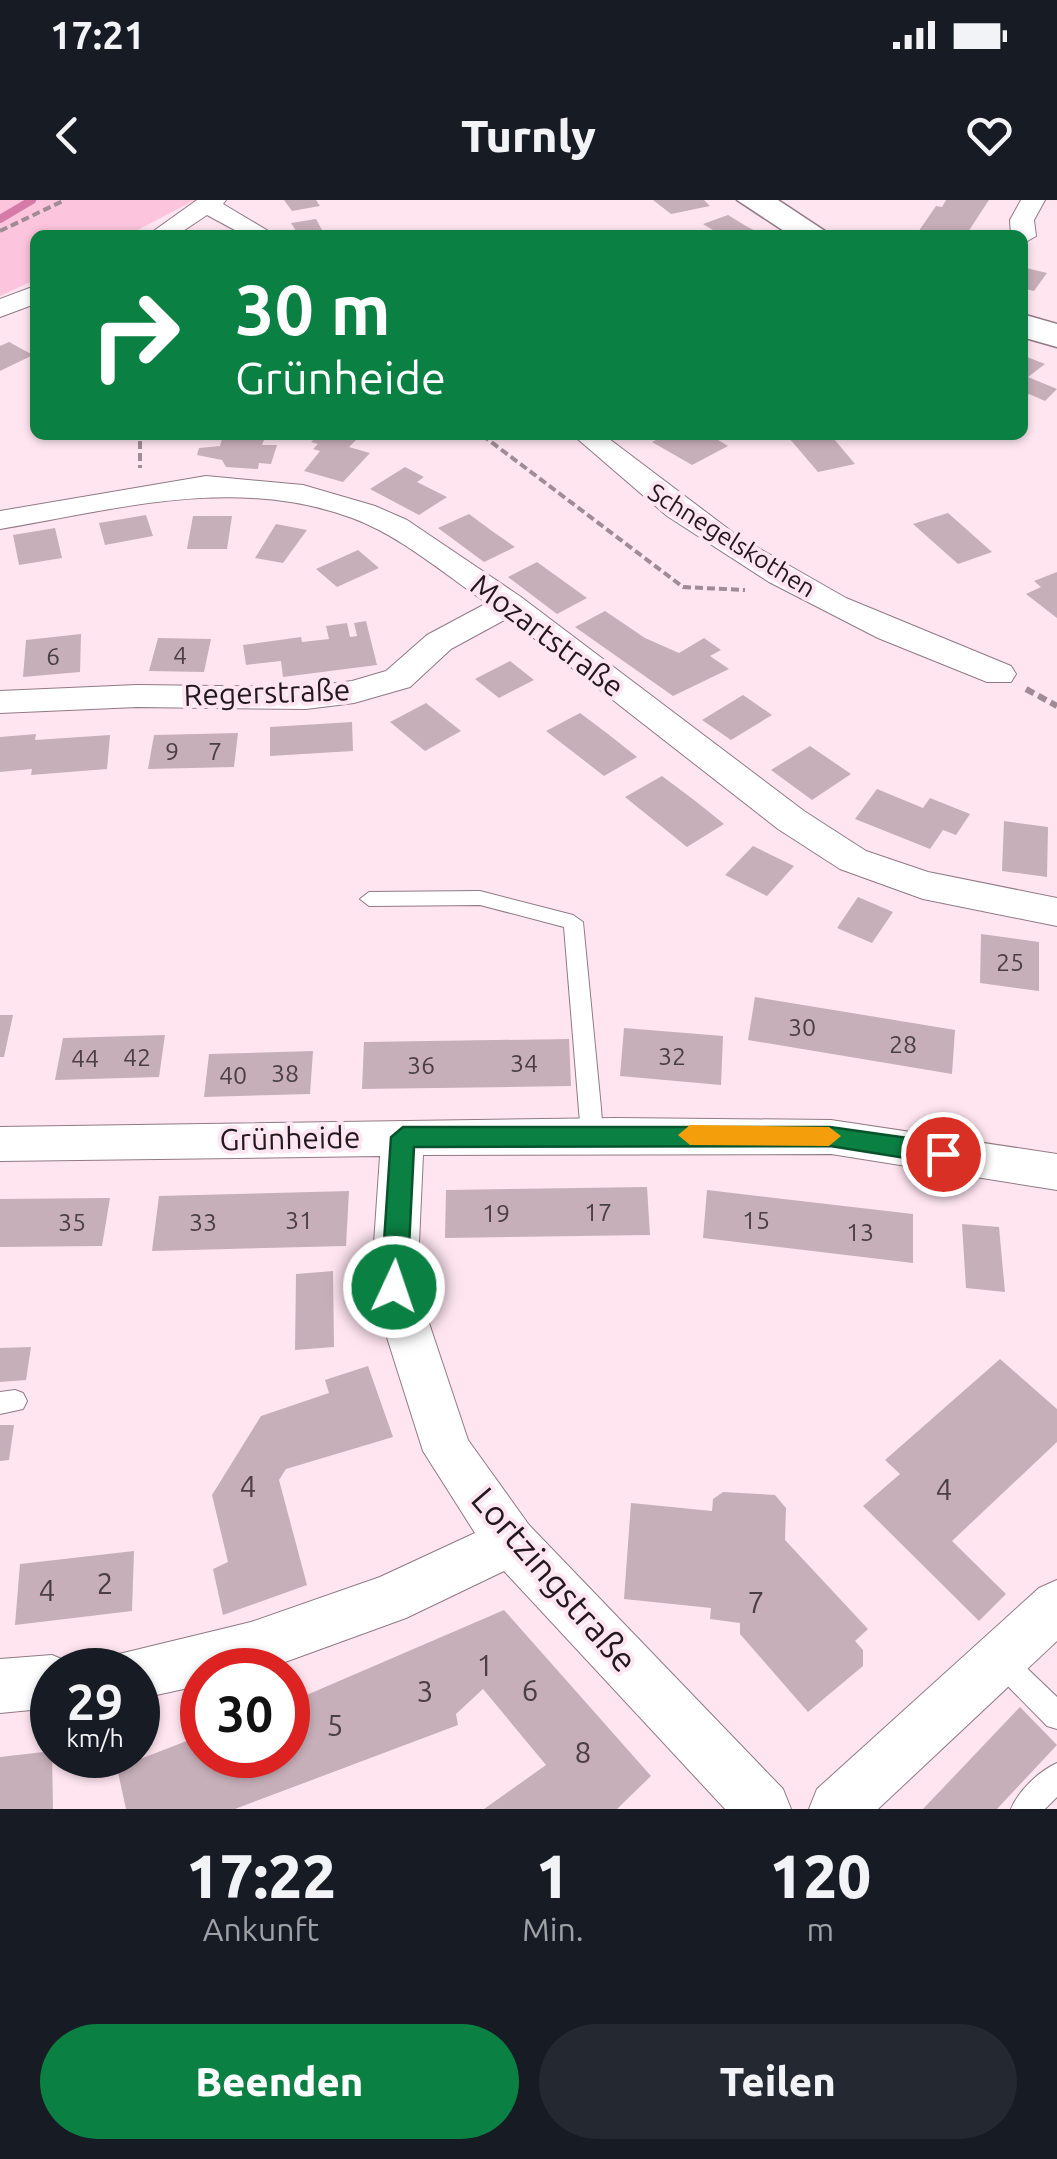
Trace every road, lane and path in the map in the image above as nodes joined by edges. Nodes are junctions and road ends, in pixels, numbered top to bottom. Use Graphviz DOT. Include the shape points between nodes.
graph roads {
  1 [pos="64,200"];
  2 [pos="754,200"];
  3 [pos="1033,200"];
  4 [pos="211,203"];
  5 [pos="168,230"];
  6 [pos="255,230"];
  7 [pos="805,230"];
  8 [pos="1023,230"];
  9 [pos="0,231"];
  10 [pos="30,296"];
  11 [pos="0,310"];
  12 [pos="1028,327"];
  13 [pos="1057,336"];
  14 [pos="489,440"];
  15 [pos="593,440"];
  16 [pos="0,520"];
  17 [pos="812,594"];
  18 [pos="510,604"];
  19 [pos="999,674"];
  20 [pos="0,702"];
  21 [pos="369,899"];
  22 [pos="1057,912"];
  23 [pos="592,1135"];
  24 [pos="403,1137"];
  25 [pos="0,1144"];
  26 [pos="1057,1172"];
  27 [pos="511,1542"];
  28 [pos="1057,1606"];
  29 [pos="999,1660"];
  30 [pos="160,1668"];
  31 [pos="30,1684"];
  32 [pos="0,1686"];
  33 [pos="1057,1716"];
  34 [pos="1057,1776"];
  35 [pos="764,1809"];
  36 [pos="837,1809"];
  37 [pos="1025,1809"];
  1 -- 9 [label="path"];
  2 -- 7 [label="street"];
  3 -- 8 [label="street"];
  4 -- 5 [label="street"];
  4 -- 6 [label="street"];
  10 -- 11 [label="street"];
  12 -- 13 [label="street"];
  14 -- 17 [label="path" via="683,587"];
  15 -- 17 [label="street, Schnegelskothen" via="681,513"];
  16 -- 18 [label="street, Mozartstraße" via="206,486 303,494 396,527"];
  17 -- 19 [label="street, Schnegelskothen"];
  18 -- 20 [label="street, Regerstraße" via="439,642 398,679 354,692"];
  18 -- 22 [label="street, Mozartstraße" via="790,820 853,860 923,885"];
  21 -- 23 [label="lane" via="480,898 574,922"];
  23 -- 24 [label="street, Grünheide"];
  23 -- 26 [label="street, Grünheide" via="830,1136"];
  24 -- 25 [label="street, Grünheide"];
  24 -- 27 [label="street, Lortzingstraße" via="394,1287 446,1451"];
  27 -- 30 [label="street" via="388,1600 251,1648"];
  27 -- 35 [label="street, Lortzingstraße"];
  28 -- 29 [label="street"];
  29 -- 33 [label="lane"];
  29 -- 36 [label="street"];
  31 -- 32 [label="street"];
  34 -- 37 [label="lane"];
}
